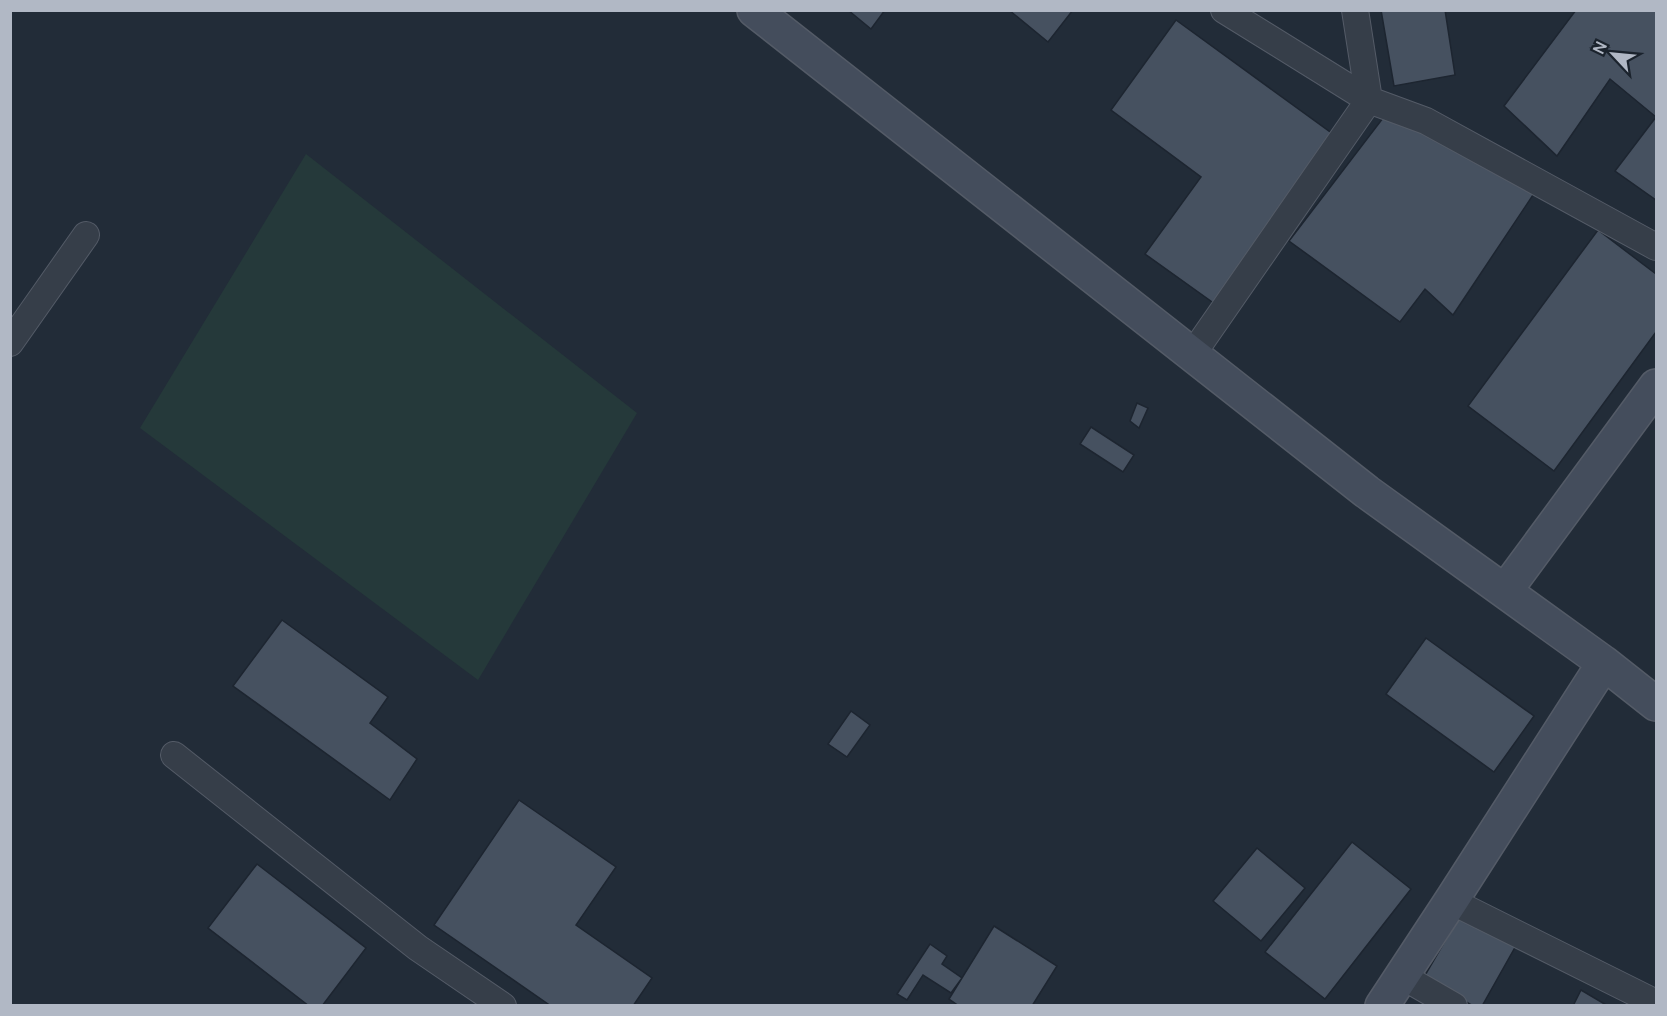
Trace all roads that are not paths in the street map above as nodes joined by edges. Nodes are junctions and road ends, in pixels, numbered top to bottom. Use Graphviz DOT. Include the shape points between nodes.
graph roads {
  1 [pos="754,10"];
  2 [pos="1224,10"];
  3 [pos="1355,10"];
  4 [pos="1369,100"];
  5 [pos="86,235"];
  6 [pos="1656,247"];
  7 [pos="10,343"];
  8 [pos="1192,355"];
  9 [pos="1656,386"];
  10 [pos="1505,591"];
  11 [pos="1604,663"];
  12 [pos="1656,704"];
  13 [pos="174,755"];
  14 [pos="1451,901"];
  15 [pos="1402,976"];
  16 [pos="1656,1003"];
  17 [pos="503,1005"];
  18 [pos="1382,1005"];
  19 [pos="1454,1005"];
  1 -- 8 [label="street"];
  2 -- 4 [label="street"];
  3 -- 4 [label="street"];
  4 -- 6 [label="street" via="1426,122"];
  4 -- 8 [label="street"];
  5 -- 7 [label="street"];
  8 -- 10 [label="street" via="1367,492"];
  9 -- 10 [label="street"];
  10 -- 11 [label="street"];
  11 -- 12 [label="street"];
  11 -- 14 [label="street"];
  13 -- 17 [label="street" via="418,948"];
  14 -- 15 [label="street"];
  14 -- 16 [label="street"];
  15 -- 18 [label="street"];
  15 -- 19 [label="street"];
}
